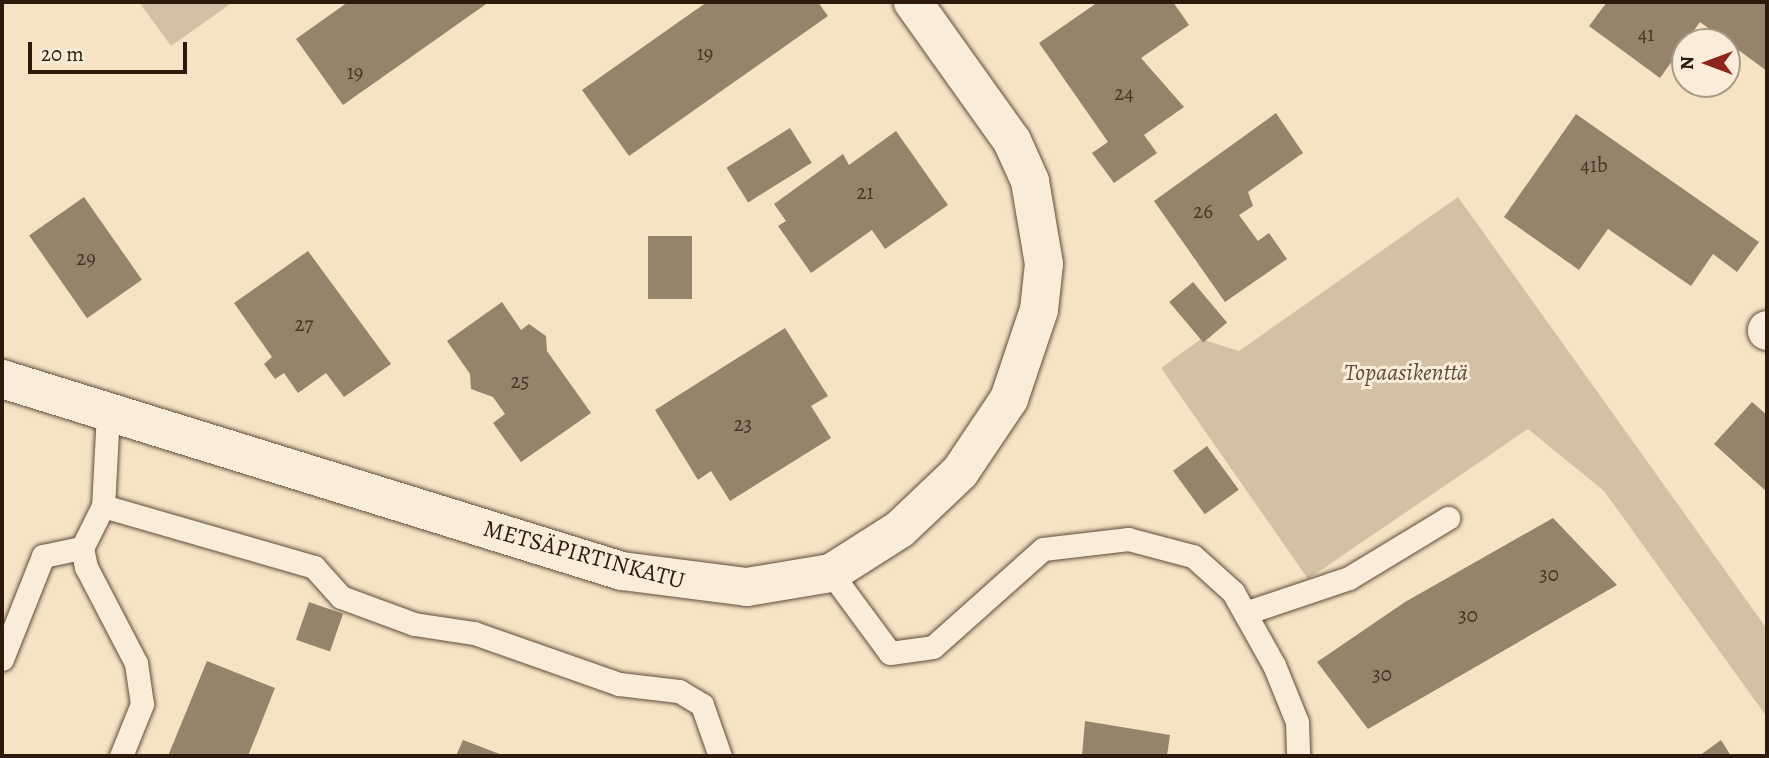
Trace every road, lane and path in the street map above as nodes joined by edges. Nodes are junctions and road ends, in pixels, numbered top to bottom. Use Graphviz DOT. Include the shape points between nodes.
graph roads {
  1 [pos="913,2"];
  2 [pos="2,379"];
  3 [pos="108,412"];
  4 [pos="103,506"];
  5 [pos="1448,519"];
  6 [pos="82,548"];
  7 [pos="831,573"];
  8 [pos="1245,613"];
  9 [pos="2,659"];
  10 [pos="121,756"];
  11 [pos="720,756"];
  12 [pos="1298,756"];
  1 -- 7 [label="street, METSÄPIRTINKATU" via="1012,141 1030,181 1044,264 1039,310 1009,400 960,472 901,529"];
  2 -- 3 [label="street, METSÄPIRTINKATU"];
  3 -- 4 [label="lane"];
  3 -- 7 [label="street, METSÄPIRTINKATU" via="665,581 747,587"];
  4 -- 6 [label="lane"];
  4 -- 11 [label="lane" via="314,568 341,597 414,624 474,633 619,684 679,691 702,705"];
  5 -- 8 [label="lane" via="1349,578"];
  6 -- 9 [label="lane" via="43,556"];
  6 -- 10 [label="lane" via="136,663 142,704"];
  7 -- 8 [label="lane" via="890,653 933,647 1043,549 1128,540 1193,556 1233,592"];
  8 -- 12 [label="lane" via="1297,722"];
}
